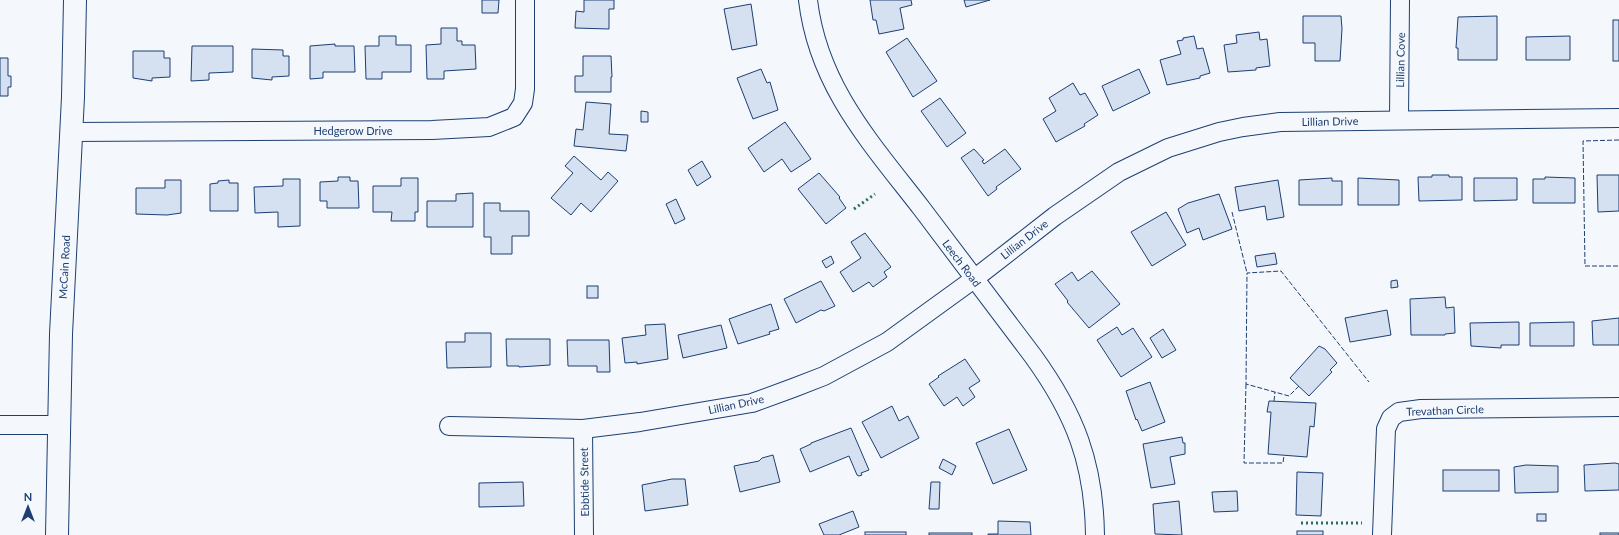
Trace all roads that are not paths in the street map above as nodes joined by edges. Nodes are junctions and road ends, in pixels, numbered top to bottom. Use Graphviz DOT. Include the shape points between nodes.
graph roads {
  1 [pos="75,0"];
  2 [pos="525,0"];
  3 [pos="808,0"];
  4 [pos="1400,0"];
  5 [pos="1619,118"];
  6 [pos="1399,120"];
  7 [pos="71,132"];
  8 [pos="974,279"];
  9 [pos="1619,407"];
  10 [pos="0,425"];
  11 [pos="58,425"];
  12 [pos="449,426"];
  13 [pos="583,429"];
  14 [pos="57,535"];
  15 [pos="584,535"];
  16 [pos="1095,535"];
  17 [pos="1382,535"];
  1 -- 7 [label="street, McCain Road"];
  2 -- 7 [label="street, Hedgerow Drive" via="523,103 514,118 489,127 432,130"];
  3 -- 8 [label="street, Leech Road" via="820,54 840,99"];
  4 -- 6 [label="street, Lillian Cove"];
  5 -- 6 [label="street, Lillian Drive"];
  6 -- 8 [label="street, Lillian Drive" via="1264,124 1219,132 1168,148 1118,172 1054,216"];
  7 -- 11 [label="street, McCain Road"];
  8 -- 13 [label="street, Lillian Drive" via="887,342 824,376 793,388 752,403"];
  8 -- 16 [label="street, Leech Road" via="1048,378 1069,414 1087,462"];
  9 -- 17 [label="street, Trevathan Circle" via="1435,409 1400,412 1390,418 1386,429"];
  10 -- 11 [label="street"];
  11 -- 14 [label="street, McCain Road"];
  12 -- 13 [label="street, Lillian Drive"];
  13 -- 15 [label="street, Ebbtide Street"];
}
